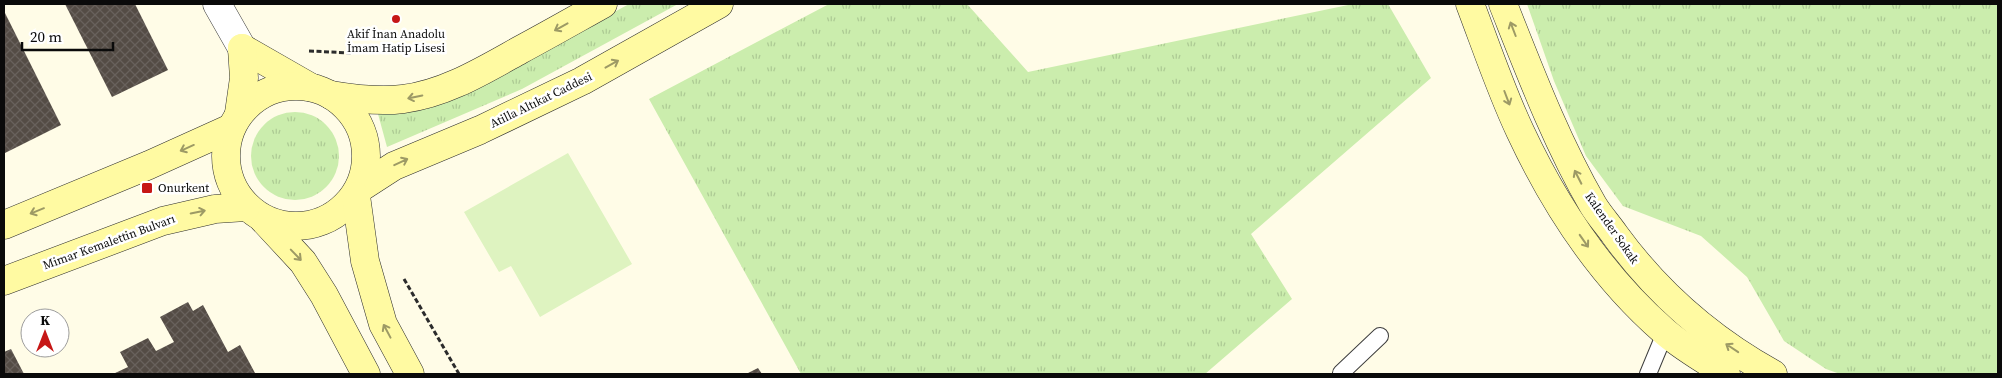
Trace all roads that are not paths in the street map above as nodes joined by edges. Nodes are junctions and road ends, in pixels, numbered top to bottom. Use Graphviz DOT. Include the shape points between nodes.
graph roads {
  1 [pos="217,4"];
  2 [pos="604,4"];
  3 [pos="719,4"];
  4 [pos="1470,4"];
  5 [pos="1503,4"];
  6 [pos="242,48"];
  7 [pos="320,91"];
  8 [pos="235,121"];
  9 [pos="358,192"];
  10 [pos="254,213"];
  11 [pos="4,225"];
  12 [pos="4,281"];
  13 [pos="1665,332"];
  14 [pos="1380,336"];
  15 [pos="366,374"];
  16 [pos="410,374"];
  17 [pos="1341,374"];
  18 [pos="1648,374"];
  19 [pos="1726,374"];
  20 [pos="1773,374"];
  1 -- 6 [label="street"];
  2 -- 7 [label="street, one-way" via="493,65 427,94 404,99 358,100"];
  9 -- 3 [label="street, Atilla Altıkat Caddesi, one-way" via="394,166 574,85"];
  4 -- 13 [label="street, one-way" via="1520,131 1552,193 1615,282"];
  20 -- 5 [label="street, Kalender Sokak, one-way" via="1704,330 1665,295 1630,256 1593,206 1551,125"];
  6 -- 7 [label="street"];
  6 -- 8 [label="street" via="244,78"];
  7 -- 8 [label="street" via="287,86 266,92 247,105"];
  7 -- 9 [label="street" via="346,106 364,137 366,169"];
  8 -- 10 [label="street" via="226,144 226,167 232,189"];
  8 -- 11 [label="street, one-way" via="149,165"];
  9 -- 10 [label="street" via="347,206 328,219 307,226 284,226"];
  16 -- 9 [label="street, one-way" via="383,324 365,261"];
  12 -- 10 [label="street, Mimar Kemalettin Bulvarı, one-way" via="163,221 215,209"];
  10 -- 15 [label="street, one-way" via="303,262"];
  13 -- 18 [label="lane"];
  13 -- 19 [label="street"];
  14 -- 17 [label="lane"];
}
